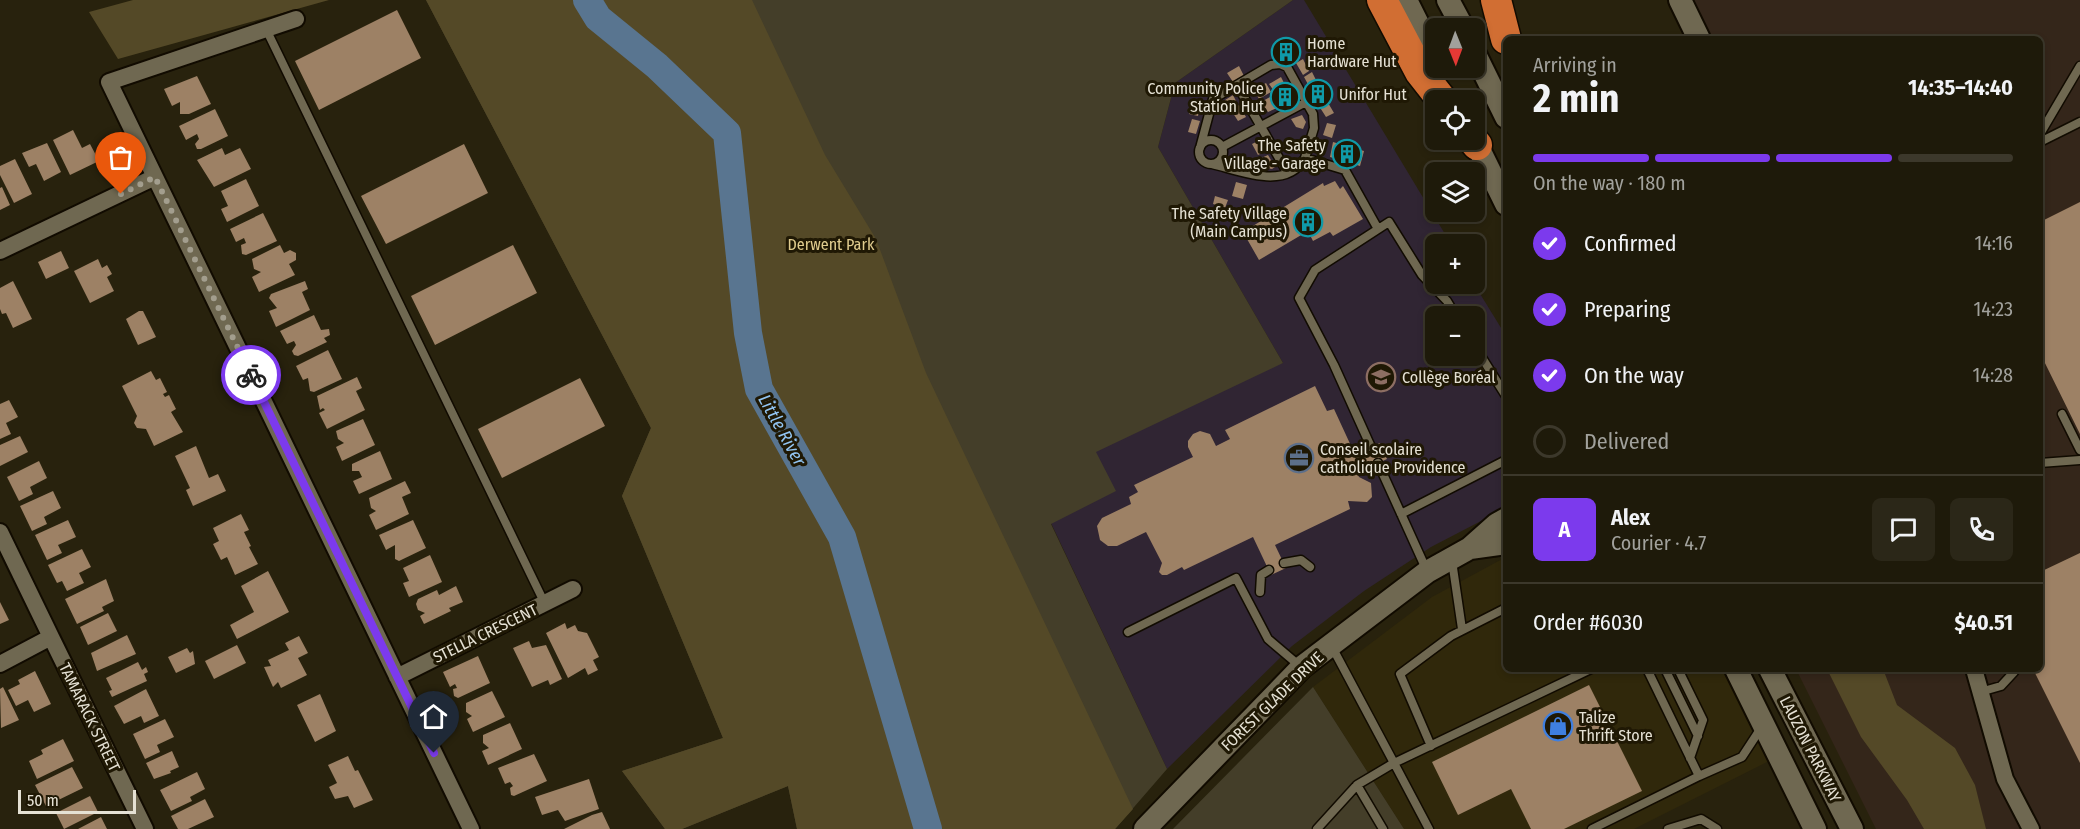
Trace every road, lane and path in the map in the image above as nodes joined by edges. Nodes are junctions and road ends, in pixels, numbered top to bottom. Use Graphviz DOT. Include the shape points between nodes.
graph roads {
  1 [pos="1382,0"];
  2 [pos="1406,0"];
  3 [pos="1448,0"];
  4 [pos="1496,0"];
  5 [pos="1680,0"];
  6 [pos="1458,18"];
  7 [pos="296,19"];
  8 [pos="266,29"];
  9 [pos="1505,36"];
  10 [pos="1698,36"];
  11 [pos="1425,38"];
  12 [pos="2080,66"];
  13 [pos="1485,74"];
  14 [pos="1237,85"];
  15 [pos="1434,90"];
  16 [pos="1306,102"];
  17 [pos="1503,111"];
  18 [pos="2080,122"];
  19 [pos="1260,126"];
  20 [pos="2043,129"];
  21 [pos="2043,140"];
  22 [pos="1222,147"];
  23 [pos="1200,148"];
  24 [pos="1479,150"];
  25 [pos="1305,158"];
  26 [pos="1212,164"];
  27 [pos="1287,172"];
  28 [pos="155,177"];
  29 [pos="1503,198"];
  30 [pos="1378,229"];
  31 [pos="0,251"];
  32 [pos="1450,306"];
  33 [pos="1485,363"];
  34 [pos="1503,391"];
  35 [pos="2062,414"];
  36 [pos="1371,447"];
  37 [pos="2080,450"];
  38 [pos="2080,460"];
  39 [pos="1503,462"];
  40 [pos="1378,463"];
  41 [pos="2043,463"];
  42 [pos="1401,514"];
  43 [pos="1503,521"];
  44 [pos="0,532"];
  45 [pos="1503,544"];
  46 [pos="1461,553"];
  47 [pos="1284,563"];
  48 [pos="1310,567"];
  49 [pos="1269,570"];
  50 [pos="1427,572"];
  51 [pos="573,589"];
  52 [pos="1260,592"];
  53 [pos="545,604"];
  54 [pos="1503,609"];
  55 [pos="1462,629"];
  56 [pos="1128,632"];
  57 [pos="51,638"];
  58 [pos="1330,645"];
  59 [pos="0,664"];
  60 [pos="1302,667"];
  61 [pos="1584,672"];
  62 [pos="1648,672"];
  63 [pos="1666,672"];
  64 [pos="1679,672"];
  65 [pos="1737,672"];
  66 [pos="1772,672"];
  67 [pos="1975,672"];
  68 [pos="2014,672"];
  69 [pos="397,677"];
  70 [pos="1979,692"];
  71 [pos="1763,725"];
  72 [pos="1698,736"];
  73 [pos="1431,746"];
  74 [pos="1690,758"];
  75 [pos="1394,763"];
  76 [pos="1699,776"];
  77 [pos="1357,785"];
  78 [pos="1380,828"];
  79 [pos="145,829"];
  80 [pos="471,829"];
  81 [pos="1145,829"];
  82 [pos="1317,829"];
  83 [pos="1429,829"];
  84 [pos="1592,829"];
  85 [pos="1668,829"];
  86 [pos="1717,829"];
  87 [pos="1815,829"];
  88 [pos="1852,829"];
  89 [pos="2031,829"];
  1 -- 15 [label="highway" via="1419,72"];
  2 -- 11 [label="main road"];
  3 -- 6 [label="main road"];
  4 -- 9 [label="highway"];
  5 -- 10 [label="main road"];
  7 -- 8 [label="street"];
  8 -- 28 [label="street" via="108,82"];
  8 -- 53 [label="lane"];
  12 -- 20 [label="lane"];
  13 -- 17 [label="main road"];
  14 -- 16 [label="lane" via="1271,65 1280,64 1287,67"];
  14 -- 19 [label="lane"];
  14 -- 23 [label="lane" via="1213,99"];
  16 -- 19 [label="lane"];
  16 -- 25 [label="lane" via="1313,114 1314,129"];
  18 -- 21 [label="lane"];
  19 -- 22 [label="lane"];
  19 -- 27 [label="lane"];
  22 -- 23 [label="lane" via="1212,140"];
  22 -- 26 [label="lane" via="1222,158"];
  23 -- 26 [label="lane" via="1201,159"];
  24 -- 29 [label="main road"];
  25 -- 27 [label="lane" via="1299,167"];
  25 -- 30 [label="lane" via="1345,170"];
  26 -- 27 [label="lane" via="1273,178"];
  28 -- 31 [label="street"];
  28 -- 69 [label="street"];
  30 -- 32 [label="lane" via="1389,222 1422,276"];
  30 -- 36 [label="lane" via="1315,270 1299,298"];
  33 -- 34 [label="lane"];
  35 -- 37 [label="lane"];
  38 -- 41 [label="lane"];
  39 -- 42 [label="lane"];
  40 -- 42 [label="lane"];
  42 -- 50 [label="lane"];
  43 -- 46 [label="main road, FOREST GLADE DRIVE"];
  44 -- 57 [label="street, TAMARACK STREET"];
  45 -- 46 [label="main road, FOREST GLADE DRIVE"];
  46 -- 50 [label="main road, FOREST GLADE DRIVE"];
  46 -- 55 [label="lane"];
  47 -- 48 [label="lane" via="1300,560"];
  49 -- 52 [label="lane" via="1261,575"];
  50 -- 58 [label="main road, FOREST GLADE DRIVE"];
  51 -- 53 [label="street, STELLA CRESCENT"];
  53 -- 69 [label="street, STELLA CRESCENT"];
  54 -- 55 [label="lane"];
  55 -- 73 [label="lane" via="1400,674"];
  56 -- 60 [label="lane" via="1236,578 1268,639"];
  57 -- 59 [label="street"];
  57 -- 79 [label="street, TAMARACK STREET"];
  58 -- 60 [label="main road, FOREST GLADE DRIVE"];
  58 -- 75 [label="lane"];
  60 -- 81 [label="main road, FOREST GLADE DRIVE"];
  61 -- 73 [label="lane"];
  62 -- 74 [label="lane"];
  63 -- 72 [label="lane"];
  64 -- 72 [label="lane" via="1703,720"];
  65 -- 71 [label="main road, LAUZON PARKWAY"];
  66 -- 88 [label="main road, LAUZON PARKWAY"];
  67 -- 70 [label="street"];
  68 -- 70 [label="lane" via="2001,686"];
  69 -- 80 [label="street"];
  70 -- 89 [label="street" via="2005,779"];
  71 -- 76 [label="lane" via="1742,757"];
  71 -- 87 [label="main road, LAUZON PARKWAY"];
  72 -- 74 [label="lane"];
  73 -- 75 [label="lane"];
  74 -- 76 [label="lane"];
  75 -- 77 [label="lane"];
  75 -- 83 [label="lane"];
  76 -- 84 [label="lane"];
  77 -- 78 [label="lane"];
  77 -- 82 [label="lane"];
  85 -- 86 [label="lane" via="1701,819"];
}
